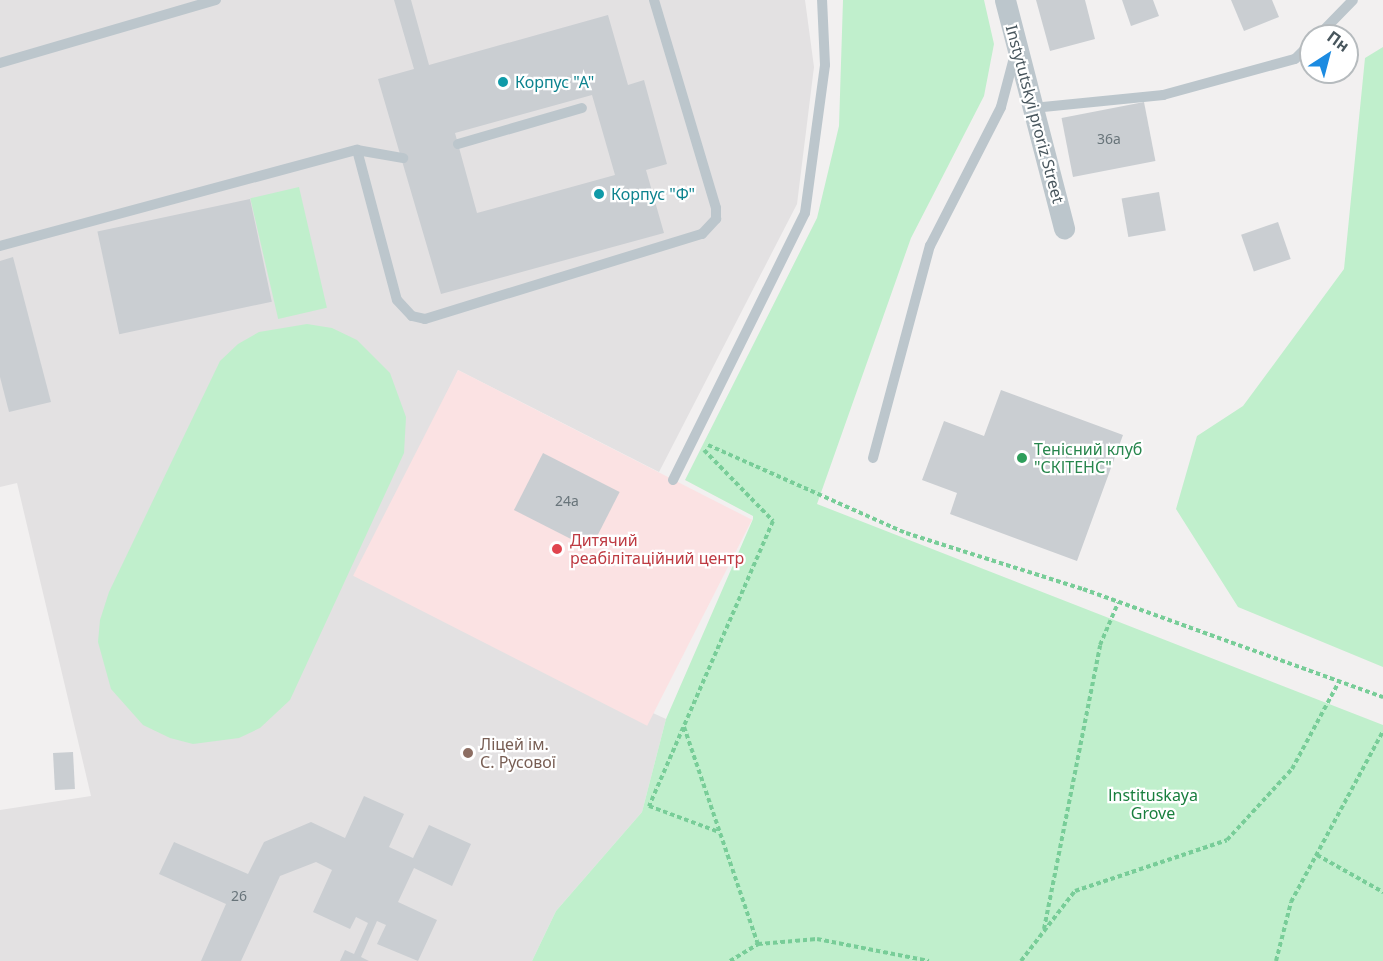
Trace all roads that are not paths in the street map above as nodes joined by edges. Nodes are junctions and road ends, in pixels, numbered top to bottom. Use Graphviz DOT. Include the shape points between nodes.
graph roads {
  1 [pos="216,0"];
  2 [pos="654,0"];
  3 [pos="822,0"];
  4 [pos="1005,0"];
  5 [pos="1353,0"];
  6 [pos="1330,24"];
  7 [pos="1017,45"];
  8 [pos="1299,55"];
  9 [pos="0,63"];
  10 [pos="582,108"];
  11 [pos="1034,108"];
  12 [pos="458,144"];
  13 [pos="357,150"];
  14 [pos="403,158"];
  15 [pos="1064,228"];
  16 [pos="0,246"];
  17 [pos="873,458"];
  18 [pos="673,480"];
  1 -- 9 [label="lane"];
  2 -- 13 [label="lane" via="716,208 716,219 702,234 425,319 412,316 398,300"];
  3 -- 18 [label="lane" via="825,66 805,213"];
  4 -- 7 [label="street, Instytutskyi proriz Street"];
  5 -- 6 [label="lane"];
  7 -- 11 [label="street, Instytutskyi proriz Street"];
  7 -- 17 [label="lane" via="1001,107 930,246"];
  8 -- 11 [label="lane" via="1163,95"];
  10 -- 12 [label="lane"];
  11 -- 15 [label="street, Instytutskyi proriz Street"];
  13 -- 14 [label="lane"];
  13 -- 16 [label="lane"];
}
